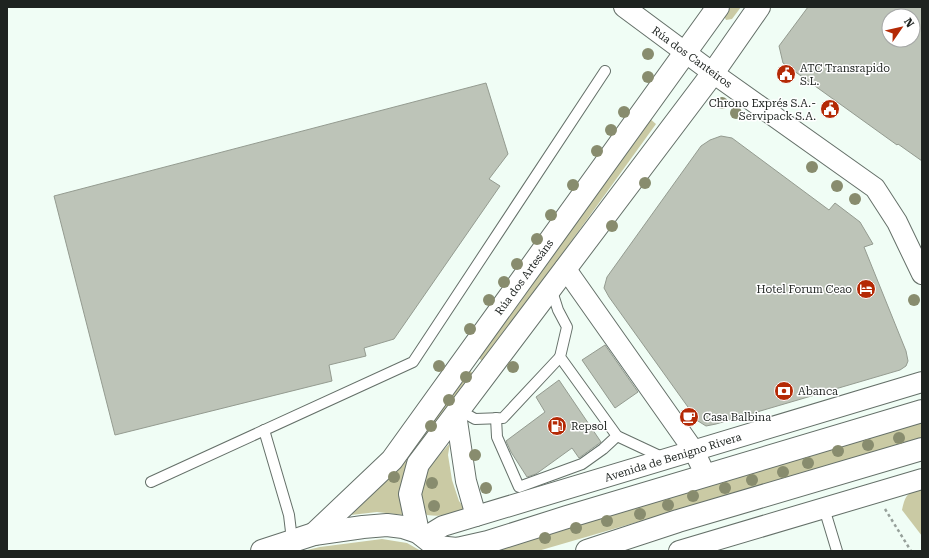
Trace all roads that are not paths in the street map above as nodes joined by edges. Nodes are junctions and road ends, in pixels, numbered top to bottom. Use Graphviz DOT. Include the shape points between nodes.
graph roads {
  1 [pos="624,7"];
  2 [pos="718,7"];
  3 [pos="759,7"];
  4 [pos="685,52"];
  5 [pos="605,71"];
  6 [pos="713,72"];
  7 [pos="566,268"];
  8 [pos="922,274"];
  9 [pos="551,288"];
  10 [pos="560,357"];
  11 [pos="922,382"];
  12 [pos="922,410"];
  13 [pos="458,412"];
  14 [pos="496,418"];
  15 [pos="264,430"];
  16 [pos="617,436"];
  17 [pos="922,450"];
  18 [pos="694,451"];
  19 [pos="665,459"];
  20 [pos="706,476"];
  21 [pos="922,479"];
  22 [pos="151,482"];
  23 [pos="536,490"];
  24 [pos="824,508"];
  25 [pos="476,516"];
  26 [pos="314,534"];
  27 [pos="292,540"];
  28 [pos="430,542"];
  29 [pos="717,546"];
  30 [pos="262,551"];
  31 [pos="587,551"];
  32 [pos="679,551"];
  33 [pos="838,551"];
  1 -- 4 [label="street, Rúa dos Canteiros"];
  2 -- 4 [label="street, Rúa dos Artesáns"];
  3 -- 6 [label="street"];
  4 -- 6 [label="street, Rúa dos Canteiros"];
  4 -- 26 [label="street, Rúa dos Artesáns" via="392,460"];
  5 -- 15 [label="lane" via="413,362"];
  6 -- 7 [label="street"];
  6 -- 8 [label="street, Rúa dos Canteiros" via="875,188 897,222"];
  7 -- 9 [label="street"];
  7 -- 18 [label="street"];
  9 -- 10 [label="lane" via="567,327"];
  9 -- 13 [label="street"];
  10 -- 14 [label="lane" via="503,418"];
  10 -- 16 [label="lane"];
  11 -- 18 [label="street, Avenida de Benigno Rivera"];
  12 -- 20 [label="street"];
  13 -- 14 [label="lane" via="475,419"];
  13 -- 25 [label="street" via="466,482"];
  13 -- 28 [label="street" via="418,464 410,494"];
  14 -- 23 [label="lane" via="497,437 519,487"];
  15 -- 22 [label="lane"];
  15 -- 27 [label="lane" via="289,515"];
  16 -- 19 [label="lane"];
  16 -- 23 [label="lane" via="582,464"];
  17 -- 31 [label="street" via="686,519"];
  18 -- 19 [label="street, Avenida de Benigno Rivera"];
  18 -- 20 [label="street"];
  19 -- 23 [label="street, Avenida de Benigno Rivera"];
  20 -- 28 [label="street" via="488,542 457,549"];
  21 -- 24 [label="street"];
  23 -- 25 [label="street, Avenida de Benigno Rivera"];
  24 -- 29 [label="street"];
  24 -- 33 [label="lane"];
  25 -- 28 [label="street, Avenida de Benigno Rivera" via="443,526"];
  26 -- 27 [label="street"];
  26 -- 28 [label="street" via="387,525 403,527"];
  27 -- 30 [label="street"];
  29 -- 32 [label="street"];
}
